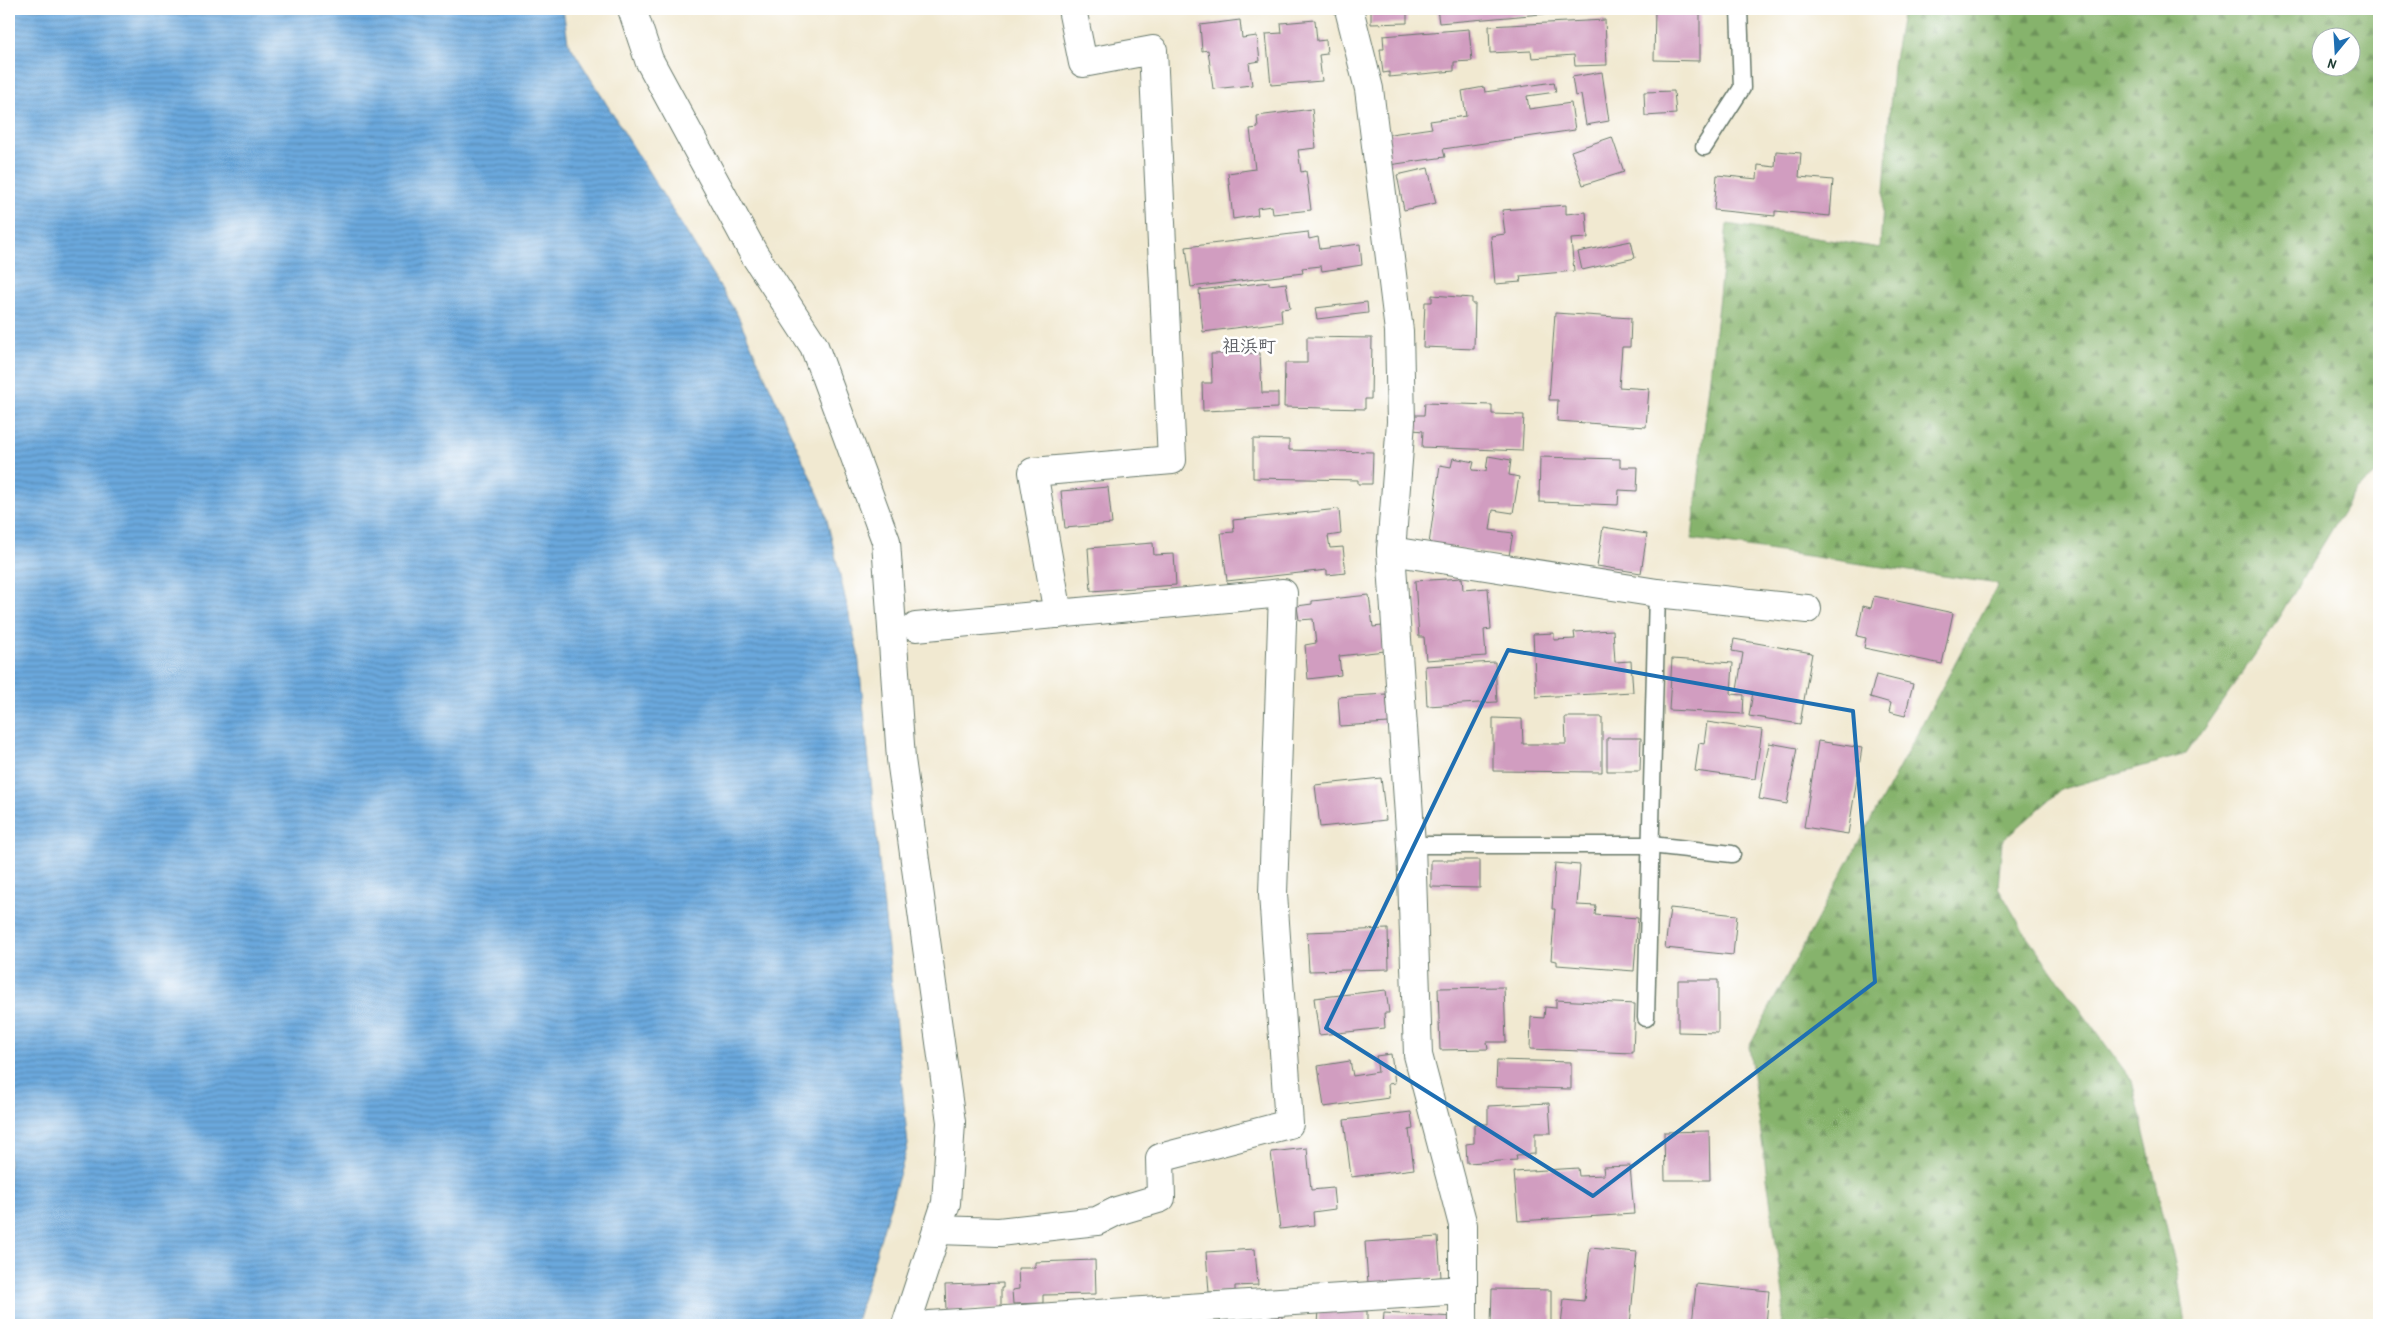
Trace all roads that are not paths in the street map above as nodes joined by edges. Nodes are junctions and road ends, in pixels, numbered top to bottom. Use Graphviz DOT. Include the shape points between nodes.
graph roads {
  1 [pos="632,9"];
  2 [pos="1072,9"];
  3 [pos="1349,9"];
  4 [pos="1739,9"];
  5 [pos="1704,147"];
  6 [pos="1391,551"];
  7 [pos="1657,594"];
  8 [pos="1807,609"];
  9 [pos="1058,614"];
  10 [pos="916,627"];
  11 [pos="1411,845"];
  12 [pos="1651,845"];
  13 [pos="1732,854"];
  14 [pos="1646,1018"];
  15 [pos="937,1230"];
  16 [pos="1463,1290"];
  17 [pos="906,1325"];
  18 [pos="929,1325"];
  19 [pos="1463,1325"];
  1 -- 15 [label="street" via="649,60 676,110 754,254 814,346 886,541 901,759 952,1122 946,1203"];
  2 -- 9 [label="street" via="1083,63 1153,50 1172,460 1033,472"];
  3 -- 6 [label="street" via="1369,89 1399,332 1401,422"];
  4 -- 5 [label="lane" via="1742,88"];
  6 -- 7 [label="street"];
  6 -- 11 [label="street"];
  7 -- 8 [label="street"];
  7 -- 12 [label="lane"];
  9 -- 10 [label="street"];
  9 -- 15 [label="street" via="1283,593 1273,894 1289,1124 1160,1158 1161,1198 1117,1211 1097,1221 999,1232"];
  11 -- 12 [label="lane"];
  11 -- 16 [label="street" via="1418,1055 1463,1225"];
  12 -- 13 [label="lane"];
  12 -- 14 [label="lane"];
  15 -- 17 [label="street"];
  16 -- 18 [label="street"];
  16 -- 19 [label="street"];
}
